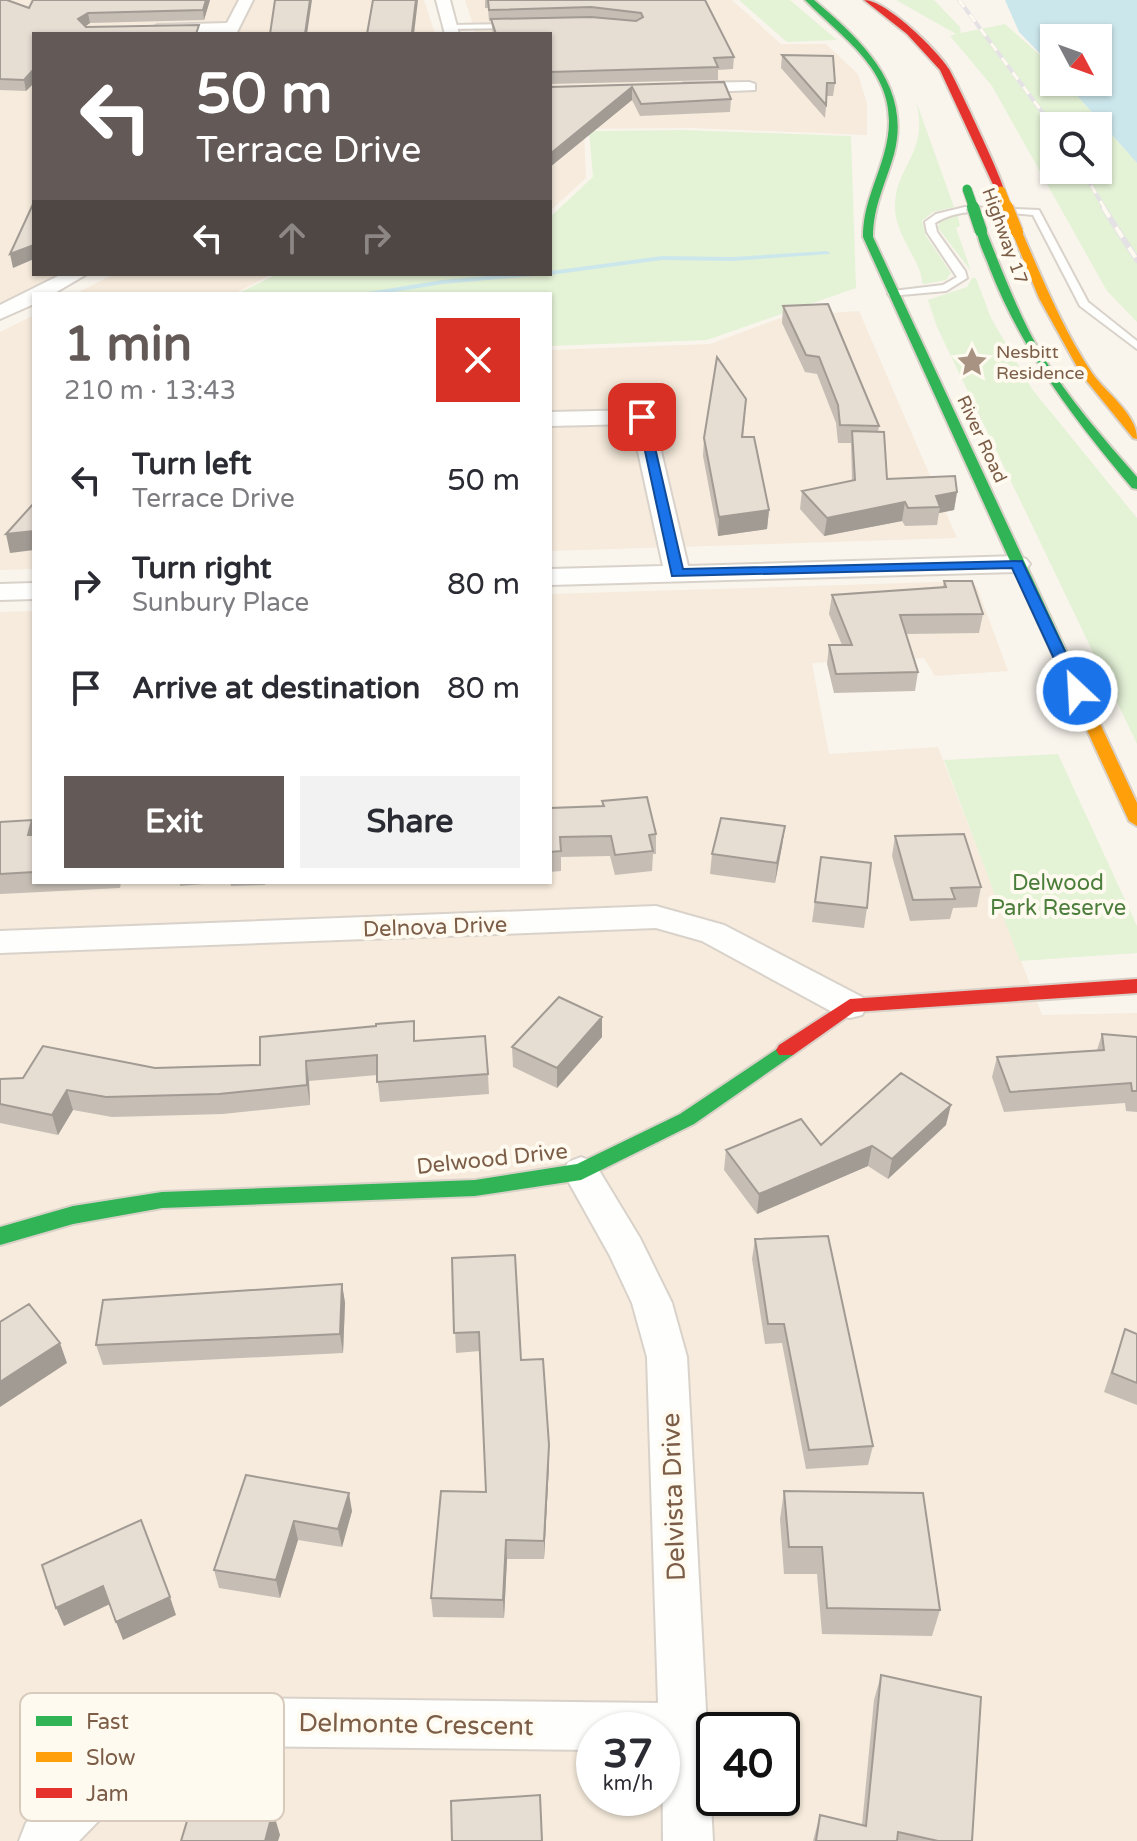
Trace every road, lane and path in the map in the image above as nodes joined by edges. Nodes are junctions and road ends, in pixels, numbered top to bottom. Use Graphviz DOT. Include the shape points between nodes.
graph roads {
  1 [pos="246,0"];
  2 [pos="443,0"];
  3 [pos="809,0"];
  4 [pos="862,5"];
  5 [pos="528,26"];
  6 [pos="137,29"];
  7 [pos="230,31"];
  8 [pos="451,31"];
  9 [pos="895,44"];
  10 [pos="749,87"];
  11 [pos="672,89"];
  12 [pos="965,182"];
  13 [pos="73,276"];
  14 [pos="42,292"];
  15 [pos="893,294"];
  16 [pos="32,297"];
  17 [pos="0,313"];
  18 [pos="1137,346"];
  19 [pos="552,419"];
  20 [pos="1137,435"];
  21 [pos="1137,485"];
  22 [pos="1017,564"];
  23 [pos="677,573"];
  24 [pos="552,577"];
  25 [pos="32,591"];
  26 [pos="0,592"];
  27 [pos="1137,821"];
  28 [pos="0,942"];
  29 [pos="1137,986"];
  30 [pos="850,1006"];
  31 [pos="581,1172"];
  32 [pos="0,1236"];
  33 [pos="284,1723"];
  34 [pos="682,1727"];
  35 [pos="64,1821"];
  36 [pos="44,1841"];
  37 [pos="688,1841"];
  1 -- 7 [label="street"];
  2 -- 8 [label="street"];
  3 -- 15 [label="main road, River Road" via="864,48 892,91 896,133 868,200 866,219 868,237"];
  4 -- 9 [label="main road, Highway 17"];
  4 -- 20 [label="main road, Highway 17, bridge" via="910,32 944,69 1045,298 1087,374"];
  5 -- 8 [label="lane"];
  6 -- 7 [label="street"];
  10 -- 11 [label="street"];
  12 -- 21 [label="main road, Highway 17, bridge" via="1006,297 1033,348 1099,442"];
  13 -- 14 [label="street"];
  15 -- 18 [label="lane" via="946,288 962,278 932,232 930,222 936,216 959,210 1036,212 1084,304"];
  15 -- 22 [label="main road, River Road"];
  16 -- 17 [label="street"];
  19 -- 23 [label="street" via="642,417"];
  22 -- 23 [label="street"];
  22 -- 27 [label="main road, River Road"];
  23 -- 24 [label="street"];
  25 -- 26 [label="street"];
  28 -- 30 [label="street, Delnova Drive" via="656,917 713,933"];
  29 -- 30 [label="main road"];
  30 -- 31 [label="main road, Delwood Drive" via="687,1119"];
  31 -- 32 [label="main road, Delwood Drive" via="475,1188 162,1200 73,1215"];
  31 -- 34 [label="street, Delvista Drive" via="633,1262 652,1303 667,1357"];
  33 -- 34 [label="street, Delmonte Crescent"];
  34 -- 37 [label="street, Delvista Drive"];
  35 -- 36 [label="street, Delmonte Crescent"];
}
